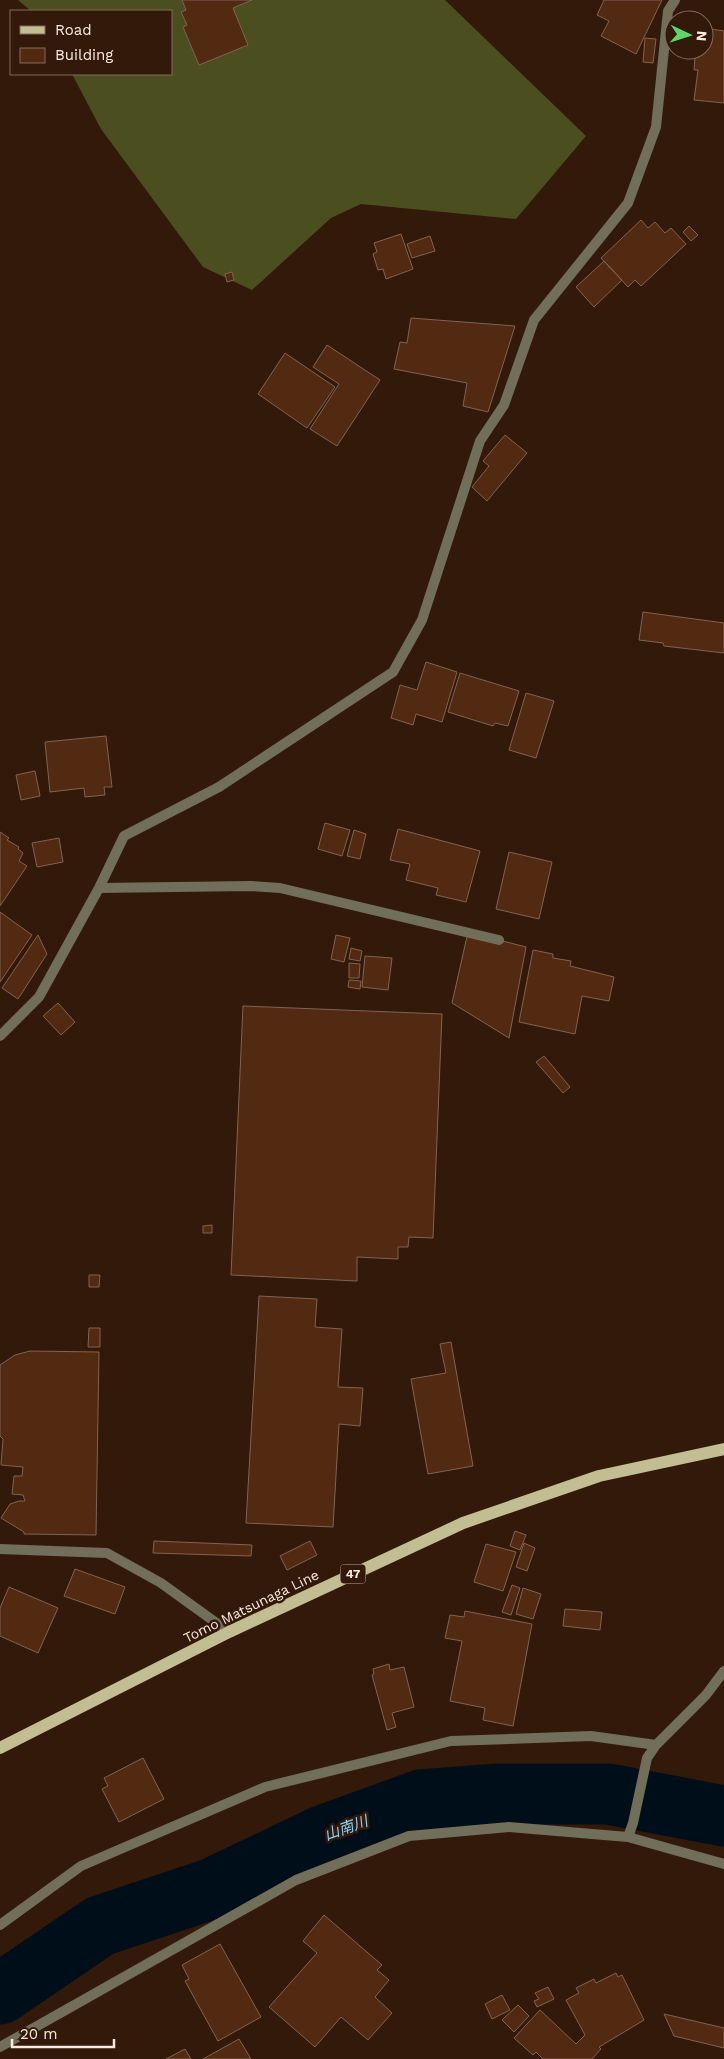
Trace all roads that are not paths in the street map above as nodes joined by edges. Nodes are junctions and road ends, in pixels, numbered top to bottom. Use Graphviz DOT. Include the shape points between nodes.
graph roads {
  1 [pos="675,0"];
  2 [pos="99,888"];
  3 [pos="499,940"];
  4 [pos="0,1036"];
  5 [pos="724,1449"];
  6 [pos="0,1549"];
  7 [pos="229,1632"];
  8 [pos="724,1671"];
  9 [pos="656,1745"];
  10 [pos="0,1748"];
  11 [pos="628,1836"];
  12 [pos="724,1864"];
  13 [pos="0,1925"];
  14 [pos="0,2047"];
  1 -- 2 [label="street" via="668,11 656,127 628,203 534,320 504,405 480,441 422,620 392,672 219,787 124,836"];
  2 -- 3 [label="street" via="280,888"];
  2 -- 4 [label="street" via="39,997"];
  5 -- 7 [label="main road, Tomo Matsunaga Line / 47" via="599,1476 463,1523"];
  6 -- 7 [label="street" via="106,1553 161,1583"];
  7 -- 10 [label="main road, Tomo Matsunaga Line / 47"];
  8 -- 9 [label="street" via="706,1695"];
  9 -- 11 [label="street" via="647,1758"];
  9 -- 13 [label="street" via="591,1736 451,1741 265,1787 81,1866"];
  11 -- 12 [label="street"];
  11 -- 14 [label="street" via="509,1827 409,1836 296,1880"];
}
